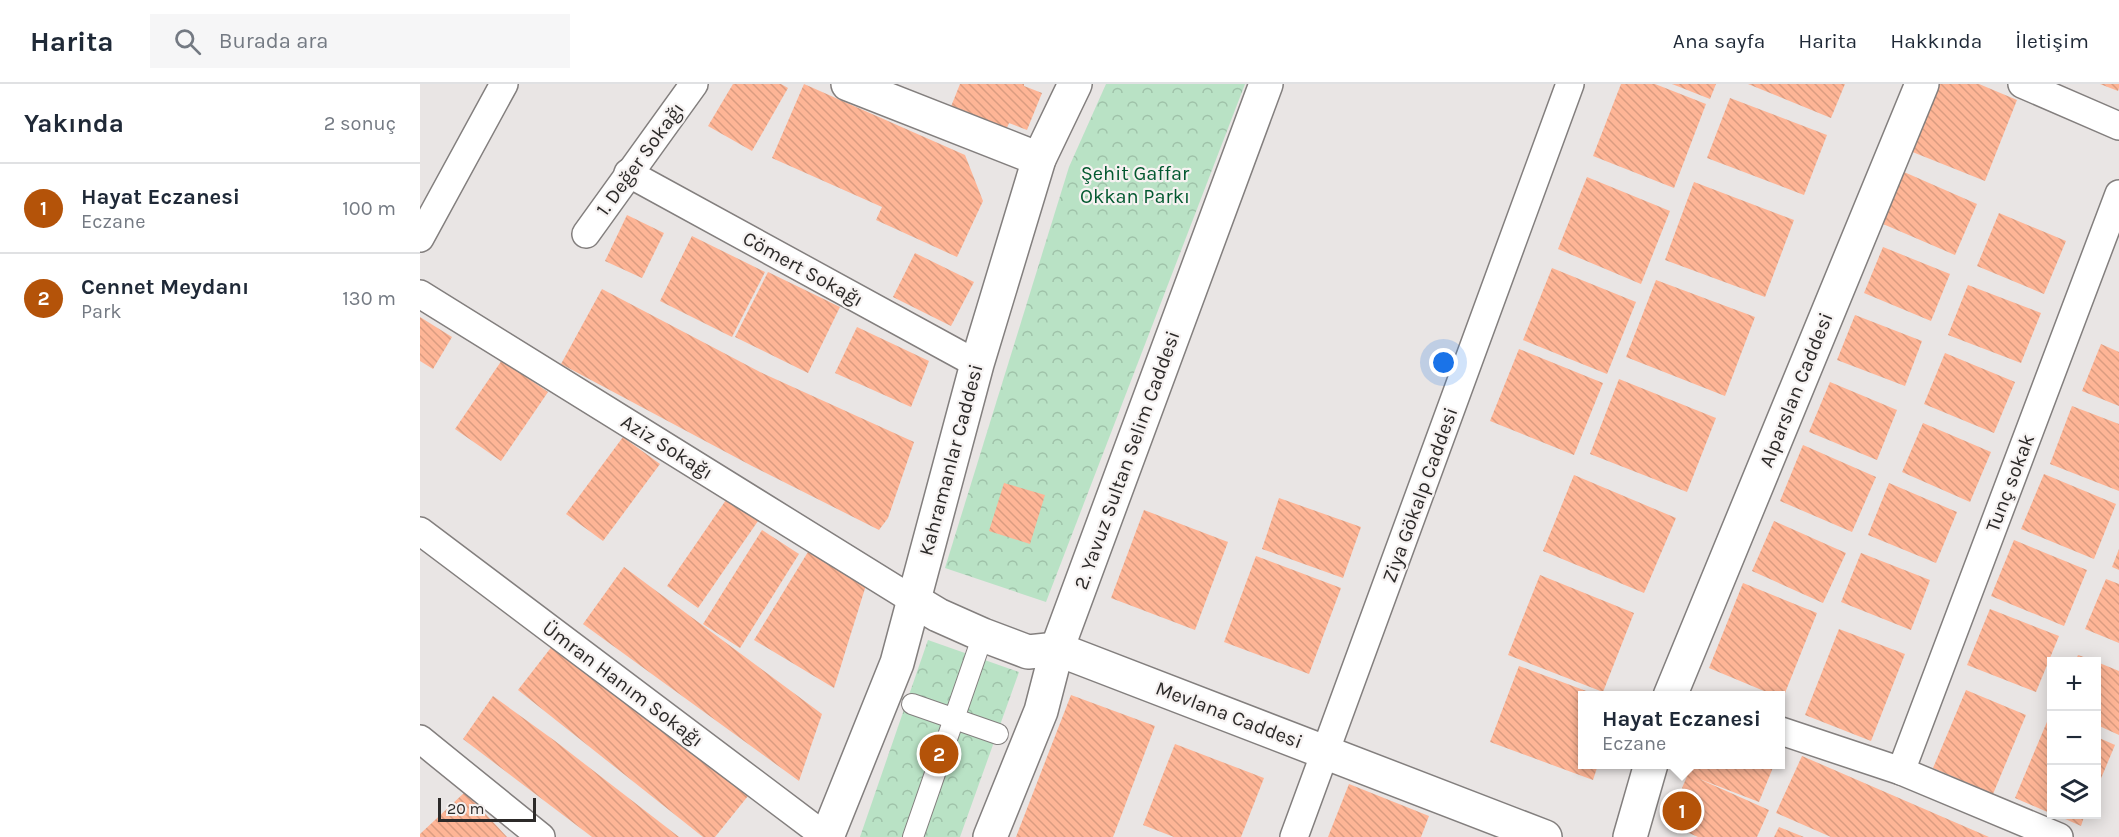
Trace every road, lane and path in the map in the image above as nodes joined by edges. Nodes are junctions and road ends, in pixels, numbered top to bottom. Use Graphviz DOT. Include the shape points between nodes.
graph roads {
  1 [pos="504,84"];
  2 [pos="694,84"];
  3 [pos="848,84"];
  4 [pos="1075,84"];
  5 [pos="1266,84"];
  6 [pos="1570,84"];
  7 [pos="1922,84"];
  8 [pos="2022,84"];
  9 [pos="2119,126"];
  10 [pos="1039,159"];
  11 [pos="628,173"];
  12 [pos="2119,194"];
  13 [pos="586,234"];
  14 [pos="420,238"];
  15 [pos="420,294"];
  16 [pos="977,364"];
  17 [pos="420,531"];
  18 [pos="913,600"];
  19 [pos="983,635"];
  20 [pos="1057,650"];
  21 [pos="1673,691"];
  22 [pos="912,704"];
  23 [pos="955,719"];
  24 [pos="1785,732"];
  25 [pos="998,734"];
  26 [pos="420,740"];
  27 [pos="1326,752"];
  28 [pos="1650,769"];
  29 [pos="1901,771"];
  30 [pos="541,837"];
  31 [pos="827,837"];
  32 [pos="913,837"];
  33 [pos="990,837"];
  34 [pos="1294,837"];
  35 [pos="1545,837"];
  36 [pos="1630,837"];
  37 [pos="2060,837"];
  1 -- 14 [label="street"];
  2 -- 11 [label="street, 1. Değer Sokağı"];
  3 -- 10 [label="street"];
  4 -- 10 [label="street, Kahramanlar Caddesi"];
  5 -- 20 [label="street, 2. Yavuz Sultan Selim Caddesi"];
  6 -- 27 [label="street, Ziya Gökalp Caddesi"];
  7 -- 21 [label="street, Alparslan Caddesi"];
  8 -- 9 [label="street"];
  10 -- 16 [label="street, Kahramanlar Caddesi"];
  11 -- 13 [label="street, 1. Değer Sokağı"];
  11 -- 16 [label="street, Cömert Sokağı"];
  12 -- 29 [label="street, Tunç sokak"];
  15 -- 18 [label="street, Aziz Sokağı"];
  16 -- 18 [label="street, Kahramanlar Caddesi"];
  17 -- 31 [label="street, Ümran Hanım Sokağı"];
  18 -- 19 [label="street, Mevlana Caddesi"];
  18 -- 31 [label="street, Kahramanlar Caddesi" via="897,663"];
  19 -- 20 [label="street, Mevlana Caddesi" via="1028,652"];
  19 -- 23 [label="street"];
  20 -- 27 [label="street, Mevlana Caddesi"];
  20 -- 33 [label="street, 2. Yavuz Sultan Selim Caddesi" via="1041,711"];
  22 -- 23 [label="street"];
  23 -- 25 [label="street"];
  23 -- 32 [label="street"];
  24 -- 29 [label="street"];
  26 -- 30 [label="street"];
  27 -- 34 [label="street, Ziya Gökalp Caddesi"];
  27 -- 35 [label="street, Mevlana Caddesi"];
  28 -- 36 [label="street"];
  29 -- 37 [label="street"];
}
